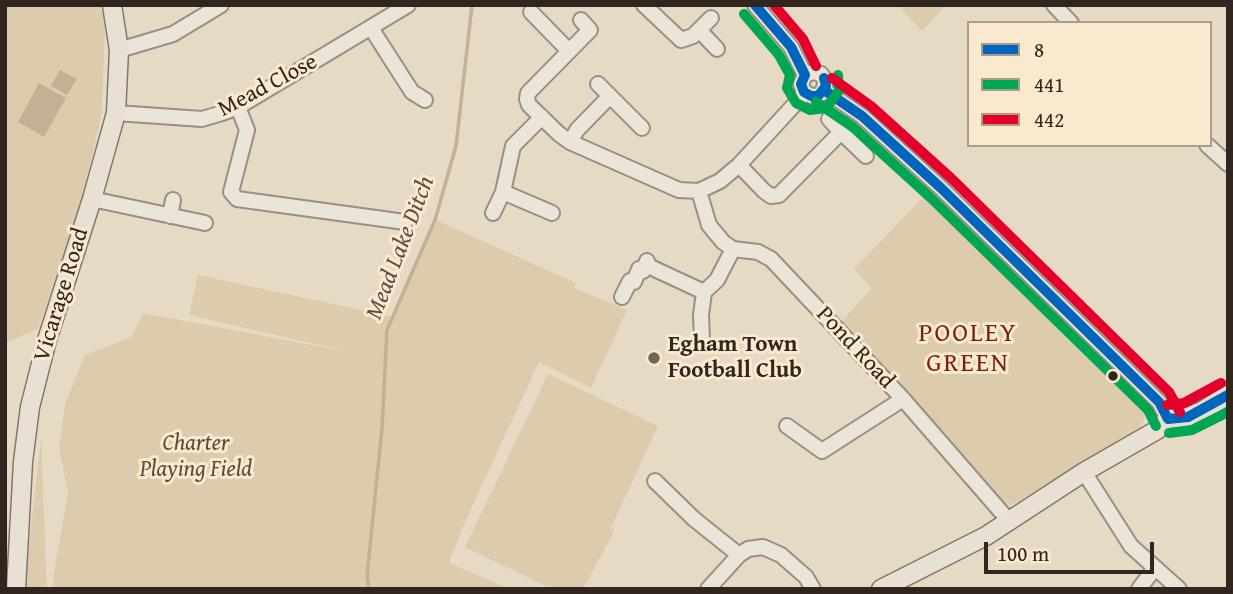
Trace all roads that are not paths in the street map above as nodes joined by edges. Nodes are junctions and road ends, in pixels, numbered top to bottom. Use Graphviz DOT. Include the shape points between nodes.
graph roads {
  1 [pos="112,5"];
  2 [pos="221,5"];
  3 [pos="644,5"];
  4 [pos="755,5"];
  5 [pos="1055,5"];
  6 [pos="415,8"];
  7 [pos="531,12"];
  8 [pos="711,18"];
  9 [pos="581,20"];
  10 [pos="1070,21"];
  11 [pos="371,28"];
  12 [pos="699,30"];
  13 [pos="717,49"];
  14 [pos="118,50"];
  15 [pos="569,51"];
  16 [pos="805,75"];
  17 [pos="598,84"];
  18 [pos="824,90"];
  19 [pos="805,93"];
  20 [pos="610,96"];
  21 [pos="425,100"];
  22 [pos="238,107"];
  23 [pos="116,113"];
  24 [pos="542,117"];
  25 [pos="829,120"];
  26 [pos="642,128"];
  27 [pos="842,132"];
  28 [pos="570,142"];
  29 [pos="1209,147"];
  30 [pos="866,156"];
  31 [pos="1228,164"];
  32 [pos="739,165"];
  33 [pos="699,191"];
  34 [pos="503,192"];
  35 [pos="92,199"];
  36 [pos="173,200"];
  37 [pos="493,213"];
  38 [pos="552,213"];
  39 [pos="170,216"];
  40 [pos="405,222"];
  41 [pos="205,223"];
  42 [pos="733,249"];
  43 [pos="704,292"];
  44 [pos="622,297"];
  45 [pos="702,339"];
  46 [pos="1228,396"];
  47 [pos="903,399"];
  48 [pos="1168,419"];
  49 [pos="787,426"];
  50 [pos="1084,472"];
  51 [pos="655,481"];
  52 [pos="1010,522"];
  53 [pos="739,555"];
  54 [pos="1154,569"];
  55 [pos="16,589"];
  56 [pos="708,589"];
  57 [pos="813,589"];
  58 [pos="881,589"];
  59 [pos="1139,589"];
  60 [pos="1179,589"];
  1 -- 14 [label="main road, Vicarage Road"];
  2 -- 14 [label="street" via="173,34"];
  3 -- 12 [label="street" via="681,40"];
  4 -- 16 [label="street" via="790,47"];
  5 -- 10 [label="street"];
  6 -- 11 [label="street, Mead Close"];
  7 -- 15 [label="street"];
  8 -- 12 [label="street"];
  9 -- 15 [label="street" via="590,30"];
  11 -- 21 [label="street" via="412,92"];
  11 -- 22 [label="street, Mead Close"];
  12 -- 13 [label="street"];
  14 -- 23 [label="main road, Vicarage Road"];
  15 -- 24 [label="street" via="528,93 529,105"];
  16 -- 18 [label="street" via="821,74"];
  16 -- 19 [label="street" via="801,84"];
  17 -- 20 [label="street"];
  18 -- 19 [label="street" via="814,97"];
  18 -- 48 [label="street" via="862,116 941,188 1164,407"];
  19 -- 32 [label="street"];
  20 -- 26 [label="street"];
  20 -- 28 [label="street"];
  22 -- 23 [label="street, Mead Close" via="202,119"];
  22 -- 40 [label="street" via="247,131 231,192 237,199"];
  23 -- 35 [label="main road, Vicarage Road"];
  24 -- 28 [label="street"];
  24 -- 34 [label="street" via="513,146"];
  25 -- 27 [label="street"];
  27 -- 30 [label="street"];
  27 -- 32 [label="street" via="779,195 764,191"];
  28 -- 33 [label="street" via="679,190"];
  29 -- 31 [label="street"];
  32 -- 33 [label="street"];
  33 -- 42 [label="street" via="709,225"];
  34 -- 37 [label="street"];
  34 -- 38 [label="street"];
  35 -- 39 [label="street"];
  35 -- 55 [label="main road, Vicarage Road" via="30,407"];
  36 -- 39 [label="street"];
  39 -- 41 [label="street"];
  42 -- 43 [label="street" via="717,280"];
  42 -- 47 [label="street, Pond Road" via="758,252 771,260"];
  43 -- 44 [label="street" via="647,262"];
  43 -- 45 [label="street"];
  46 -- 48 [label="main road" via="1188,417"];
  47 -- 49 [label="street" via="822,451"];
  47 -- 52 [label="street, Pond Road"];
  48 -- 50 [label="main road"];
  50 -- 52 [label="main road"];
  50 -- 54 [label="street" via="1125,537"];
  51 -- 53 [label="street"];
  52 -- 58 [label="main road"];
  53 -- 56 [label="street"];
  53 -- 57 [label="street" via="748,549 772,550 806,577"];
  54 -- 59 [label="street"];
  54 -- 60 [label="street"];
}
